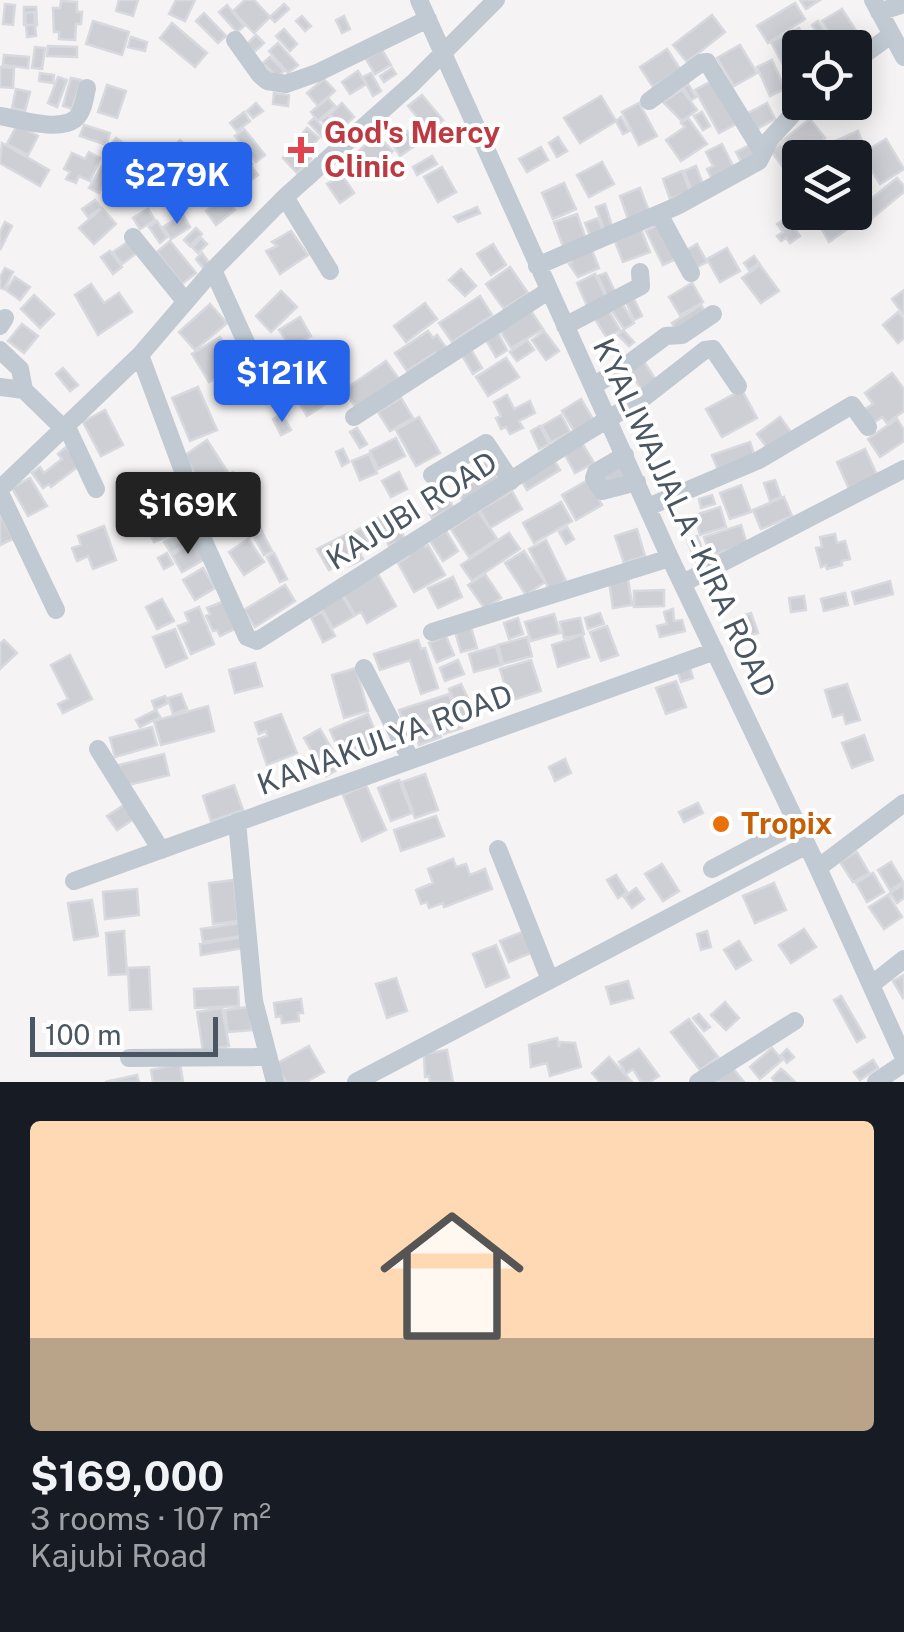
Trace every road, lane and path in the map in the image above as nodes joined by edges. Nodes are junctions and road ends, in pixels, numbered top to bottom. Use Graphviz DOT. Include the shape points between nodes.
graph roads {
  1 [pos="419,0"];
  2 [pos="496,0"];
  3 [pos="904,4"];
  4 [pos="876,6"];
  5 [pos="428,19"];
  6 [pos="892,35"];
  7 [pos="235,40"];
  8 [pos="872,49"];
  9 [pos="445,53"];
  10 [pos="904,57"];
  11 [pos="88,88"];
  12 [pos="649,100"];
  13 [pos="0,116"];
  14 [pos="787,120"];
  15 [pos="762,153"];
  16 [pos="285,197"];
  17 [pos="659,214"];
  18 [pos="133,236"];
  19 [pos="536,266"];
  20 [pos="213,270"];
  21 [pos="330,271"];
  22 [pos="640,272"];
  23 [pos="691,273"];
  24 [pos="548,291"];
  25 [pos="186,301"];
  26 [pos="713,314"];
  27 [pos="565,326"];
  28 [pos="0,350"];
  29 [pos="140,354"];
  30 [pos="260,371"];
  31 [pos="594,386"];
  32 [pos="738,386"];
  33 [pos="0,388"];
  34 [pos="24,390"];
  35 [pos="354,418"];
  36 [pos="610,421"];
  37 [pos="868,426"];
  38 [pos="65,427"];
  39 [pos="625,455"];
  40 [pos="904,469"];
  41 [pos="183,471"];
  42 [pos="432,475"];
  43 [pos="511,481"];
  44 [pos="637,482"];
  45 [pos="96,489"];
  46 [pos="0,491"];
  47 [pos="648,507"];
  48 [pos="196,524"];
  49 [pos="670,558"];
  50 [pos="683,583"];
  51 [pos="56,610"];
  52 [pos="432,632"];
  53 [pos="715,651"];
  54 [pos="364,668"];
  55 [pos="98,749"];
  56 [pos="411,760"];
  57 [pos="904,803"];
  58 [pos="237,822"];
  59 [pos="796,824"];
  60 [pos="807,845"];
  61 [pos="498,848"];
  62 [pos="160,850"];
  63 [pos="818,868"];
  64 [pos="712,869"];
  65 [pos="74,881"];
  66 [pos="904,960"];
  67 [pos="550,980"];
  68 [pos="871,985"];
  69 [pos="794,1021"];
  70 [pos="268,1057"];
  71 [pos="130,1058"];
  72 [pos="904,1060"];
  73 [pos="275,1082"];
  74 [pos="356,1082"];
  75 [pos="698,1082"];
  76 [pos="876,1082"];
  1 -- 5 [label="street, KYALIWAJJALA - KIRA ROAD"];
  2 -- 9 [label="street"];
  3 -- 4 [label="street"];
  4 -- 6 [label="street"];
  5 -- 7 [label="street" via="286,84 260,75"];
  5 -- 9 [label="street, KYALIWAJJALA - KIRA ROAD"];
  6 -- 8 [label="street"];
  6 -- 10 [label="street"];
  9 -- 16 [label="street"];
  9 -- 19 [label="street, KYALIWAJJALA - KIRA ROAD"];
  11 -- 13 [label="street" via="74,120 48,124"];
  12 -- 15 [label="street" via="708,62"];
  14 -- 15 [label="street"];
  15 -- 17 [label="street" via="733,177"];
  16 -- 20 [label="street"];
  16 -- 21 [label="street"];
  17 -- 19 [label="street"];
  17 -- 23 [label="street"];
  18 -- 25 [label="street"];
  19 -- 24 [label="street, KYALIWAJJALA - KIRA ROAD"];
  20 -- 25 [label="street"];
  20 -- 30 [label="street"];
  22 -- 27 [label="street" via="641,286"];
  24 -- 27 [label="street, KYALIWAJJALA - KIRA ROAD"];
  24 -- 35 [label="street"];
  25 -- 29 [label="street"];
  26 -- 31 [label="street" via="682,335 666,336"];
  27 -- 31 [label="street, KYALIWAJJALA - KIRA ROAD"];
  28 -- 34 [label="street" via="20,369"];
  29 -- 38 [label="street"];
  29 -- 41 [label="street"];
  31 -- 36 [label="street, KYALIWAJJALA - KIRA ROAD"];
  32 -- 36 [label="street, KAJUBI ROAD" via="713,349 705,350"];
  33 -- 34 [label="street"];
  34 -- 38 [label="street"];
  36 -- 39 [label="street, KYALIWAJJALA - KIRA ROAD"];
  36 -- 43 [label="street, KAJUBI ROAD"];
  37 -- 47 [label="street" via="852,405 759,460"];
  38 -- 45 [label="street"];
  38 -- 46 [label="street"];
  39 -- 44 [label="street, KYALIWAJJALA - KIRA ROAD"];
  39 -- 44 [label="street" via="594,478 609,492"];
  40 -- 50 [label="street"];
  42 -- 43 [label="street" via="486,442"];
  43 -- 48 [label="street, KAJUBI ROAD" via="257,640 247,636"];
  44 -- 47 [label="street, KYALIWAJJALA - KIRA ROAD"];
  46 -- 51 [label="street"];
  47 -- 49 [label="street, KYALIWAJJALA - KIRA ROAD"];
  49 -- 50 [label="street, KYALIWAJJALA - KIRA ROAD"];
  49 -- 52 [label="street"];
  50 -- 53 [label="street, KYALIWAJJALA - KIRA ROAD"];
  53 -- 56 [label="street, KANAKULYA ROAD"];
  53 -- 59 [label="street, KYALIWAJJALA - KIRA ROAD"];
  54 -- 56 [label="street"];
  55 -- 62 [label="street"];
  56 -- 58 [label="street, KANAKULYA ROAD"];
  57 -- 63 [label="street"];
  58 -- 62 [label="street, KANAKULYA ROAD"];
  58 -- 70 [label="street" via="254,1001"];
  59 -- 60 [label="street, KYALIWAJJALA - KIRA ROAD"];
  59 -- 64 [label="street"];
  60 -- 63 [label="street, KYALIWAJJALA - KIRA ROAD"];
  60 -- 67 [label="street"];
  61 -- 67 [label="street"];
  62 -- 65 [label="street, KANAKULYA ROAD"];
  63 -- 68 [label="street, KYALIWAJJALA - KIRA ROAD"];
  66 -- 68 [label="street"];
  67 -- 74 [label="street"];
  68 -- 72 [label="street, KYALIWAJJALA - KIRA ROAD"];
  69 -- 75 [label="street"];
  70 -- 71 [label="street"];
  70 -- 73 [label="street"];
  72 -- 76 [label="street"];
}
